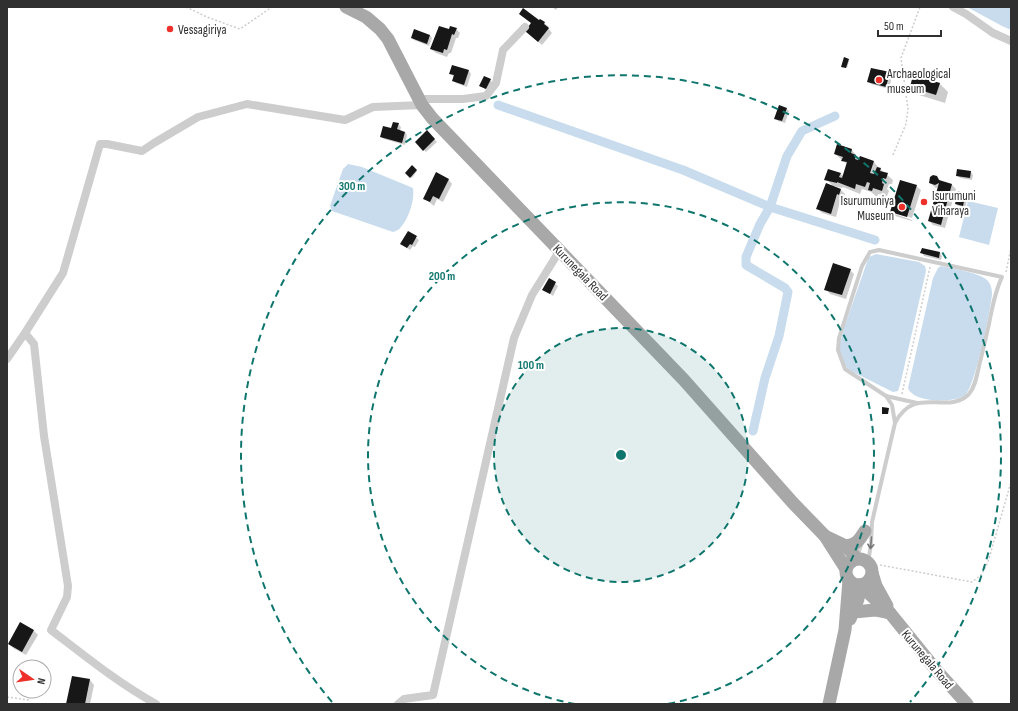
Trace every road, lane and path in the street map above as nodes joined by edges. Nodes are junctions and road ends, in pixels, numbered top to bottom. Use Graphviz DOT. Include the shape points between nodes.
graph roads {
  1 [pos="186,7"];
  2 [pos="272,7"];
  3 [pos="346,7"];
  4 [pos="920,7"];
  5 [pos="953,7"];
  6 [pos="525,27"];
  7 [pos="1011,41"];
  8 [pos="420,102"];
  9 [pos="893,155"];
  10 [pos="1011,248"];
  11 [pos="560,250"];
  12 [pos="931,261"];
  13 [pos="1006,274"];
  14 [pos="25,333"];
  15 [pos="7,359"];
  16 [pos="886,396"];
  17 [pos="901,399"];
  18 [pos="917,402"];
  19 [pos="895,422"];
  20 [pos="1011,482"];
  21 [pos="868,527"];
  22 [pos="825,536"];
  23 [pos="846,546"];
  24 [pos="866,565"];
  25 [pos="852,578"];
  26 [pos="854,612"];
  27 [pos="890,613"];
  28 [pos="845,630"];
  29 [pos="7,697"];
  30 [pos="29,700"];
  31 [pos="156,704"];
  32 [pos="398,704"];
  33 [pos="829,704"];
  34 [pos="966,704"];
  1 -- 2 [label="path" via="240,29"];
  3 -- 8 [label="main road, Kurunegala Road" via="366,17 380,28"];
  4 -- 9 [label="path" via="901,58 908,109 906,124"];
  5 -- 7 [label="street" via="993,33"];
  6 -- 8 [label="street" via="503,50 496,83 486,96"];
  8 -- 11 [label="main road, Kurunegala Road" via="432,118"];
  8 -- 14 [label="street" via="373,107 346,120 247,104 198,117 142,151 100,144 64,273"];
  10 -- 13 [label="path"];
  11 -- 22 [label="main road, Kurunegala Road" via="674,370"];
  11 -- 32 [label="street" via="532,295 514,338 433,695 404,699"];
  12 -- 16 [label="lane" via="879,250 870,252 862,266 839,338 838,350 845,369"];
  12 -- 17 [label="path"];
  12 -- 18 [label="lane" via="1002,277 997,287 972,389 964,398 957,401"];
  14 -- 15 [label="street"];
  14 -- 31 [label="street" via="34,344 44,436 68,586 67,597 51,630 111,676"];
  16 -- 17 [label="lane"];
  16 -- 19 [label="lane" via="892,405"];
  17 -- 18 [label="lane"];
  18 -- 19 [label="lane" via="906,406"];
  19 -- 21 [label="lane"];
  20 -- 24 [label="path" via="988,562 982,574 972,582"];
  21 -- 23 [label="main road" via="859,541"];
  21 -- 24 [label="lane"];
  21 -- 24 [label="lane, one-way" via="871,544"];
  22 -- 23 [label="main road, Kurunegala Road"];
  22 -- 25 [label="main road, Kurunegala Road"];
  23 -- 24 [label="main road, Kurunegala Road"];
  24 -- 25 [label="main road" via="850,562"];
  24 -- 25 [label="main road" via="868,581"];
  24 -- 27 [label="main road, Kurunegala Road"];
  25 -- 26 [label="main road"];
  25 -- 27 [label="main road, Kurunegala Road"];
  25 -- 28 [label="main road"];
  26 -- 27 [label="main road" via="875,610"];
  26 -- 28 [label="main road"];
  27 -- 34 [label="main road, Kurunegala Road"];
  28 -- 33 [label="main road"];
  29 -- 30 [label="path"];
}
